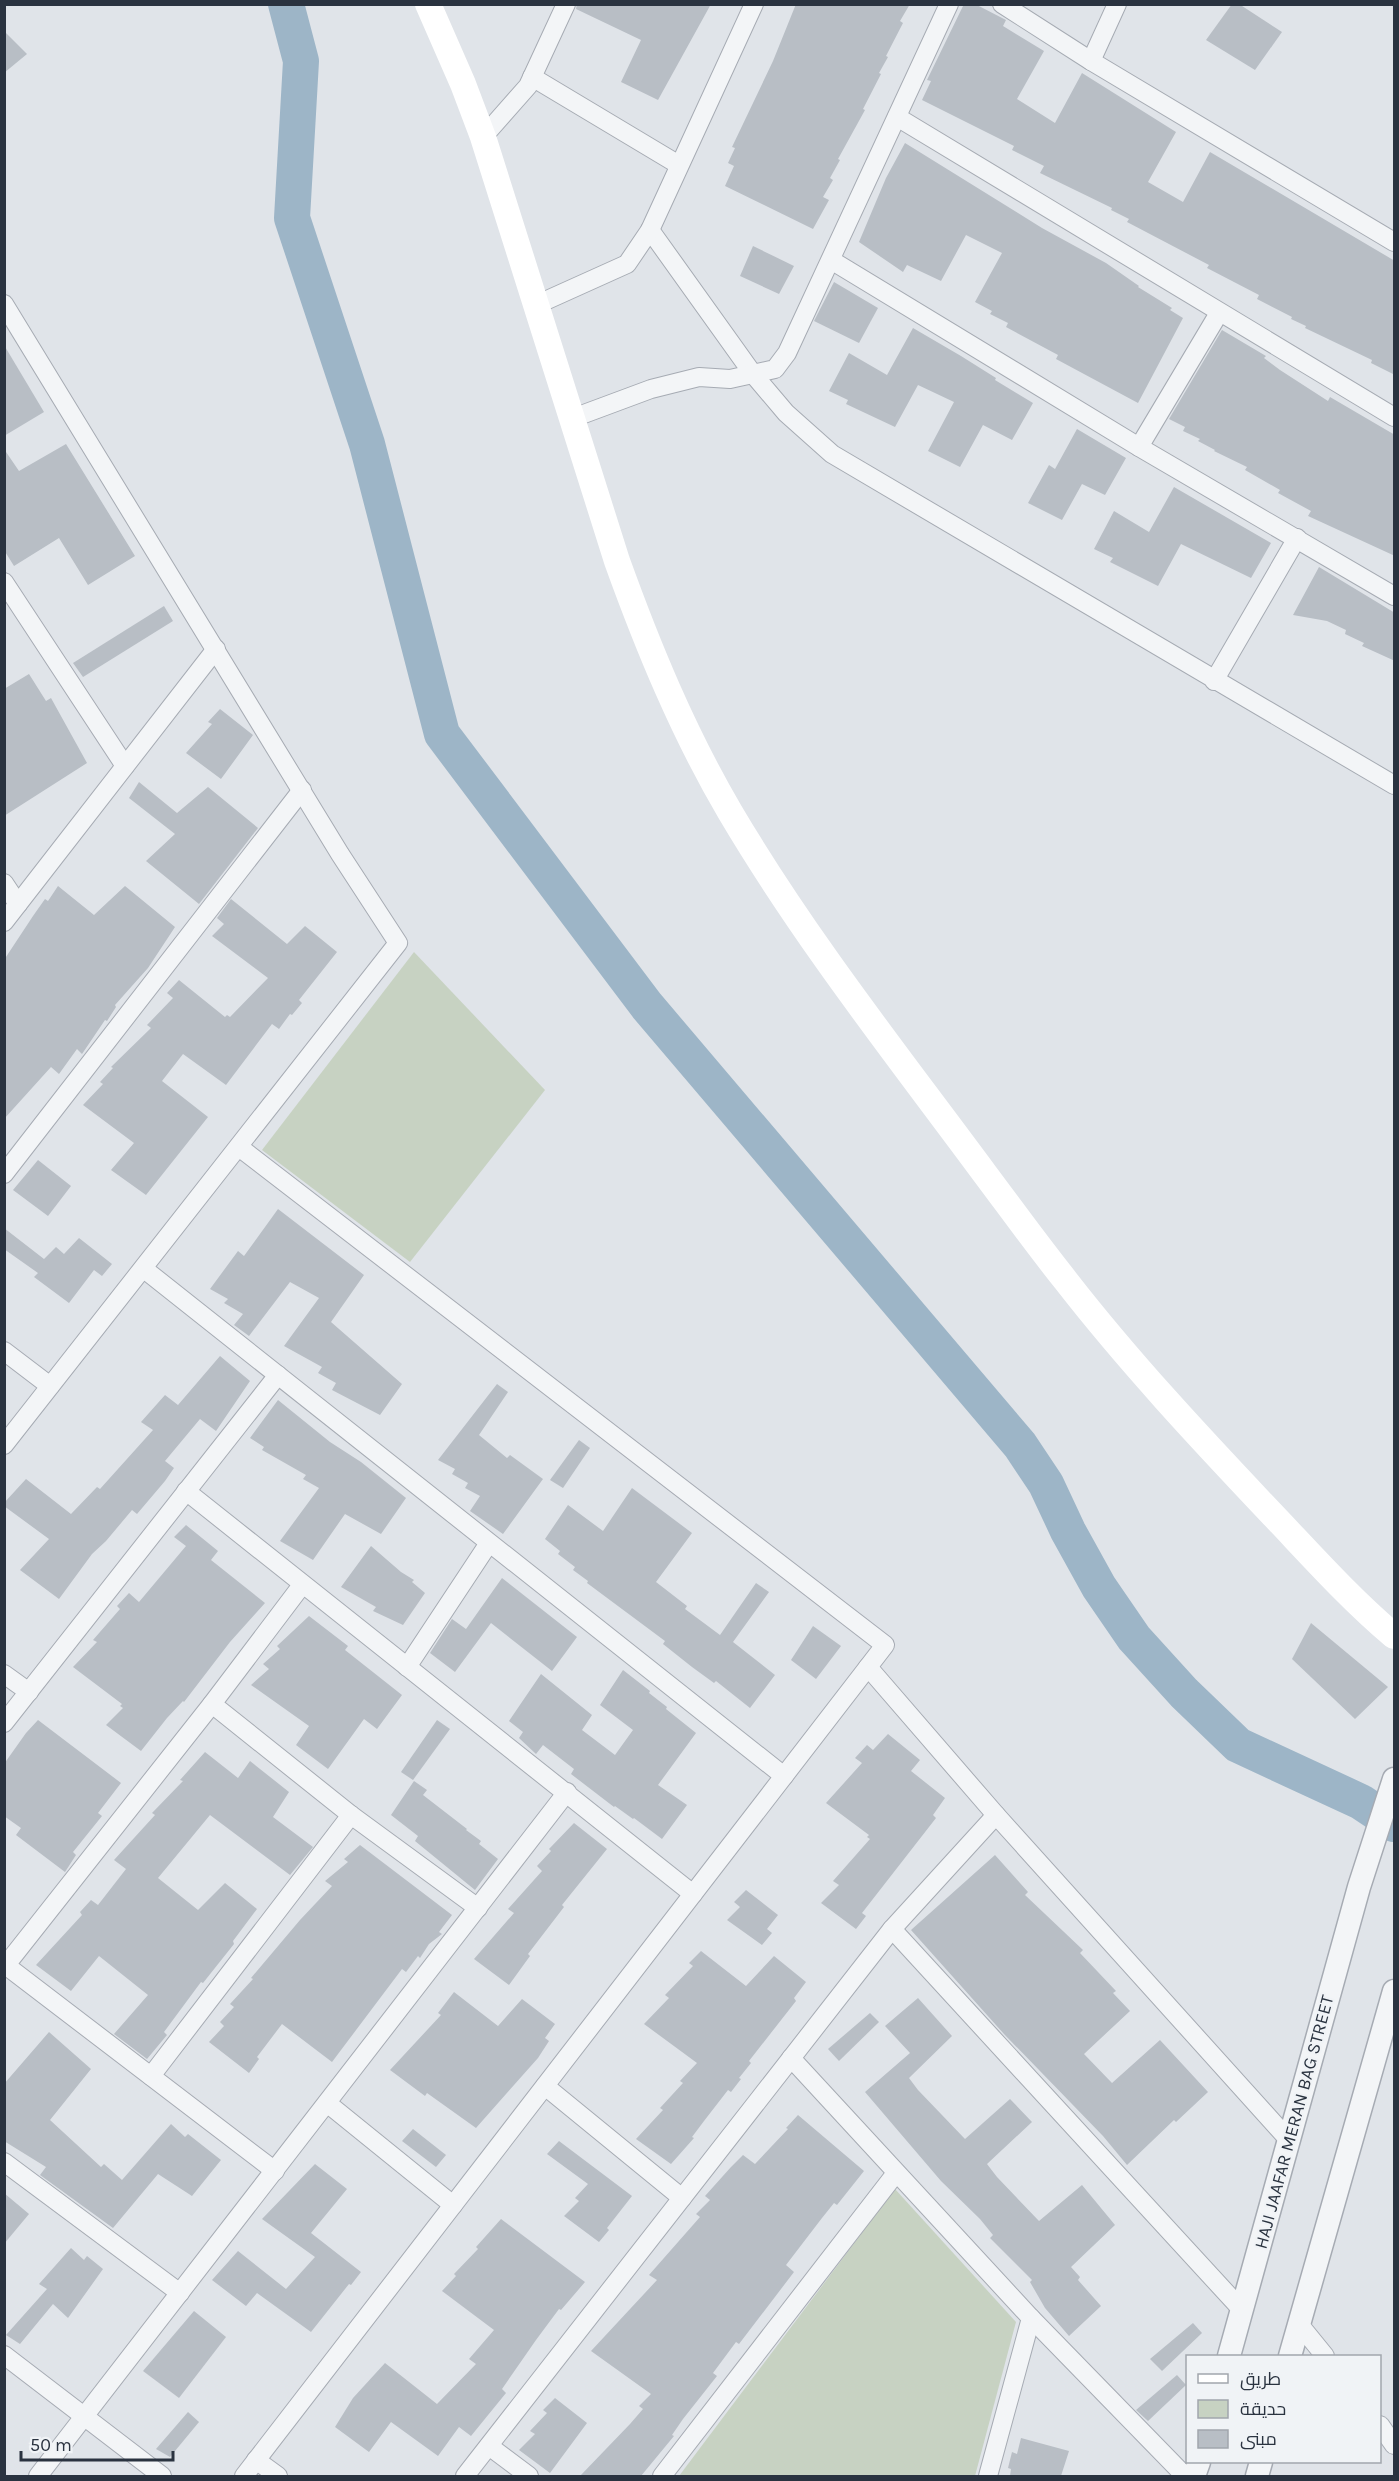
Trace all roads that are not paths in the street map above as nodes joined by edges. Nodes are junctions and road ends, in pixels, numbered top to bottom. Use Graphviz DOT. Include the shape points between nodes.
graph roads {
  1 [pos="428,4"];
  2 [pos="567,4"];
  3 [pos="754,4"];
  4 [pos="949,4"];
  5 [pos="1002,4"];
  6 [pos="1117,4"];
  7 [pos="1091,61"];
  8 [pos="532,77"];
  9 [pos="897,117"];
  10 [pos="483,137"];
  11 [pos="679,165"];
  12 [pos="650,230"];
  13 [pos="1395,242"];
  14 [pos="831,260"];
  15 [pos="4,304"];
  16 [pos="536,305"];
  17 [pos="1219,313"];
  18 [pos="753,374"];
  19 [pos="1395,417"];
  20 [pos="573,418"];
  21 [pos="1139,447"];
  22 [pos="1297,538"];
  23 [pos="4,582"];
  24 [pos="1395,596"];
  25 [pos="216,649"];
  26 [pos="1214,681"];
  27 [pos="125,766"];
  28 [pos="1395,785"];
  29 [pos="302,790"];
  30 [pos="4,883"];
  31 [pos="18,904"];
  32 [pos="4,922"];
  33 [pos="239,1147"];
  34 [pos="4,1174"];
  35 [pos="144,1269"];
  36 [pos="4,1351"];
  37 [pos="278,1375"];
  38 [pos="50,1386"];
  39 [pos="4,1445"];
  40 [pos="186,1491"];
  41 [pos="489,1543"];
  42 [pos="302,1585"];
  43 [pos="1395,1636"];
  44 [pos="407,1667"];
  45 [pos="868,1667"];
  46 [pos="4,1674"];
  47 [pos="29,1692"];
  48 [pos="212,1704"];
  49 [pos="4,1723"];
  50 [pos="784,1776"];
  51 [pos="1395,1779"];
  52 [pos="567,1792"];
  53 [pos="351,1815"];
  54 [pos="996,1815"];
  55 [pos="693,1894"];
  56 [pos="478,1908"];
  57 [pos="892,1929"];
  58 [pos="5,1965"];
  59 [pos="1395,1991"];
  60 [pos="791,2058"];
  61 [pos="151,2076"];
  62 [pos="545,2086"];
  63 [pos="327,2103"];
  64 [pos="1288,2139"];
  65 [pos="4,2162"];
  66 [pos="275,2171"];
  67 [pos="896,2173"];
  68 [pos="682,2198"];
  69 [pos="453,2205"];
  70 [pos="180,2293"];
  71 [pos="1242,2310"];
  72 [pos="1031,2318"];
  73 [pos="1299,2324"];
  74 [pos="4,2355"];
  75 [pos="1229,2355"];
  76 [pos="1290,2355"];
  77 [pos="1324,2355"];
  78 [pos="85,2416"];
  79 [pos="1381,2427"];
  80 [pos="1395,2445"];
  81 [pos="489,2446"];
  82 [pos="256,2460"];
  83 [pos="38,2476"];
  84 [pos="162,2476"];
  85 [pos="244,2476"];
  86 [pos="278,2476"];
  87 [pos="465,2476"];
  88 [pos="529,2476"];
  89 [pos="662,2476"];
  90 [pos="988,2476"];
  91 [pos="1185,2476"];
  1 -- 10 [label="main road"];
  2 -- 8 [label="street"];
  3 -- 11 [label="street"];
  4 -- 9 [label="street"];
  5 -- 7 [label="street"];
  6 -- 7 [label="street"];
  7 -- 13 [label="street"];
  8 -- 10 [label="street"];
  8 -- 11 [label="street"];
  9 -- 14 [label="street"];
  9 -- 17 [label="street"];
  10 -- 16 [label="main road"];
  11 -- 12 [label="street"];
  12 -- 16 [label="street" via="627,264"];
  12 -- 18 [label="street"];
  14 -- 18 [label="street" via="787,353 775,369"];
  14 -- 21 [label="street"];
  15 -- 25 [label="street"];
  16 -- 20 [label="main road"];
  17 -- 19 [label="street"];
  17 -- 21 [label="street"];
  18 -- 20 [label="street" via="730,379 699,377"];
  18 -- 26 [label="street" via="786,413 832,454"];
  20 -- 43 [label="main road" via="617,561 666,688 728,809 801,924 1067,1283 1257,1498"];
  21 -- 22 [label="street"];
  22 -- 24 [label="street"];
  22 -- 26 [label="street"];
  23 -- 27 [label="street"];
  25 -- 27 [label="street"];
  25 -- 29 [label="street"];
  26 -- 28 [label="street"];
  27 -- 31 [label="street"];
  29 -- 33 [label="street" via="398,943"];
  29 -- 34 [label="street"];
  30 -- 31 [label="street"];
  31 -- 32 [label="street"];
  33 -- 35 [label="street"];
  33 -- 45 [label="street" via="885,1645"];
  35 -- 37 [label="street"];
  35 -- 38 [label="street"];
  36 -- 38 [label="street"];
  37 -- 40 [label="street"];
  37 -- 41 [label="street"];
  38 -- 39 [label="street"];
  40 -- 42 [label="street"];
  40 -- 47 [label="street"];
  41 -- 44 [label="street"];
  41 -- 50 [label="street"];
  42 -- 44 [label="street"];
  42 -- 48 [label="street"];
  44 -- 52 [label="street"];
  45 -- 50 [label="street"];
  45 -- 54 [label="street"];
  46 -- 47 [label="street"];
  47 -- 49 [label="street"];
  48 -- 53 [label="street"];
  48 -- 58 [label="street"];
  50 -- 55 [label="street"];
  51 -- 64 [label="street, HAJI JAAFAR MERAN BAG STREET" via="1359,1887"];
  52 -- 55 [label="street"];
  52 -- 56 [label="street"];
  53 -- 56 [label="street"];
  53 -- 61 [label="street"];
  54 -- 57 [label="street"];
  54 -- 64 [label="street"];
  55 -- 62 [label="street"];
  56 -- 63 [label="street"];
  57 -- 60 [label="street"];
  57 -- 71 [label="street"];
  58 -- 61 [label="street"];
  59 -- 73 [label="street"];
  60 -- 67 [label="street"];
  60 -- 68 [label="street"];
  61 -- 66 [label="street"];
  62 -- 68 [label="street"];
  62 -- 69 [label="street"];
  63 -- 66 [label="street"];
  63 -- 69 [label="street"];
  64 -- 71 [label="street, HAJI JAAFAR MERAN BAG STREET"];
  65 -- 70 [label="street"];
  66 -- 70 [label="street"];
  67 -- 72 [label="street"];
  67 -- 89 [label="street"];
  68 -- 81 [label="street"];
  69 -- 82 [label="street"];
  70 -- 78 [label="street"];
  71 -- 75 [label="street, HAJI JAAFAR MERAN BAG STREET"];
  72 -- 90 [label="street"];
  72 -- 91 [label="street"];
  73 -- 76 [label="street"];
  73 -- 77 [label="street"];
  74 -- 78 [label="street"];
  78 -- 83 [label="street"];
  78 -- 84 [label="street"];
  79 -- 80 [label="street"];
  81 -- 87 [label="street"];
  81 -- 88 [label="street"];
  82 -- 85 [label="street"];
  82 -- 86 [label="street"];
}
